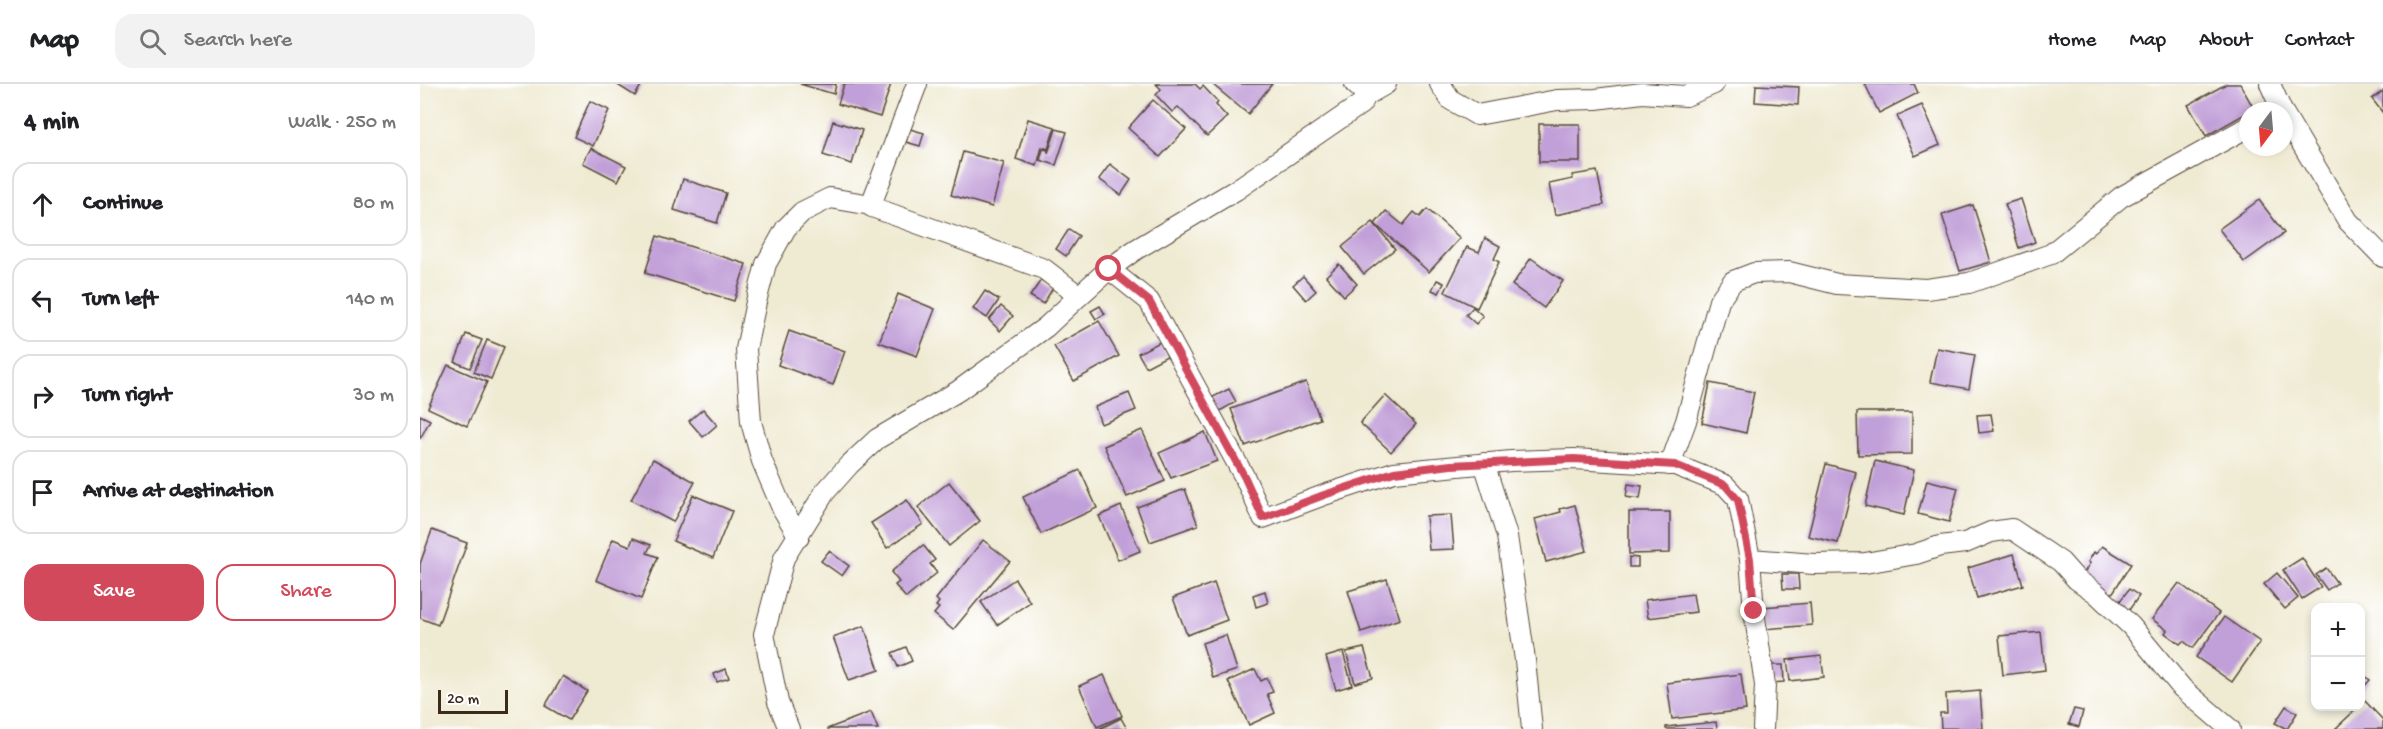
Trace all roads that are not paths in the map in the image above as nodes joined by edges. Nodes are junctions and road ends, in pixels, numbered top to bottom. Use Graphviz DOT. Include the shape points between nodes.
graph roads {
  1 [pos="917,84"];
  2 [pos="1386,84"];
  3 [pos="1440,84"];
  4 [pos="1714,84"];
  5 [pos="2270,84"];
  6 [pos="1360,90"];
  7 [pos="2278,102"];
  8 [pos="2293,130"];
  9 [pos="2239,132"];
  10 [pos="871,205"];
  11 [pos="2383,257"];
  12 [pos="1109,269"];
  13 [pos="1079,296"];
  14 [pos="1484,463"];
  15 [pos="1670,465"];
  16 [pos="799,537"];
  17 [pos="1750,559"];
  18 [pos="789,729"];
  19 [pos="1532,729"];
  20 [pos="1763,729"];
  21 [pos="2230,729"];
  1 -- 10 [label="street"];
  2 -- 6 [label="street"];
  3 -- 4 [label="street" via="1451,100 1477,115 1557,100 1642,93 1686,96"];
  5 -- 7 [label="street"];
  6 -- 12 [label="street" via="1361,104 1236,190"];
  8 -- 11 [label="street" via="2348,221"];
  9 -- 15 [label="street" via="2121,197 2051,254 1969,283 1926,289 1846,285 1789,272 1754,273 1733,281 1719,301"];
  10 -- 13 [label="street" via="874,210 1044,269"];
  10 -- 16 [label="street" via="830,198 802,212 786,228 766,264 756,302 746,349 751,422 762,461"];
  12 -- 13 [label="street"];
  12 -- 14 [label="street" via="1149,301 1263,518 1394,472"];
  13 -- 16 [label="street" via="1046,327 958,391 877,439 825,492"];
  14 -- 15 [label="street" via="1574,459"];
  14 -- 19 [label="street" via="1507,536"];
  15 -- 17 [label="street" via="1725,485 1738,500"];
  16 -- 18 [label="street" via="784,558 764,634 778,702"];
  17 -- 20 [label="street" via="1765,685"];
  17 -- 21 [label="street" via="1865,563 2012,530 2061,562 2110,606 2182,688"];
}
